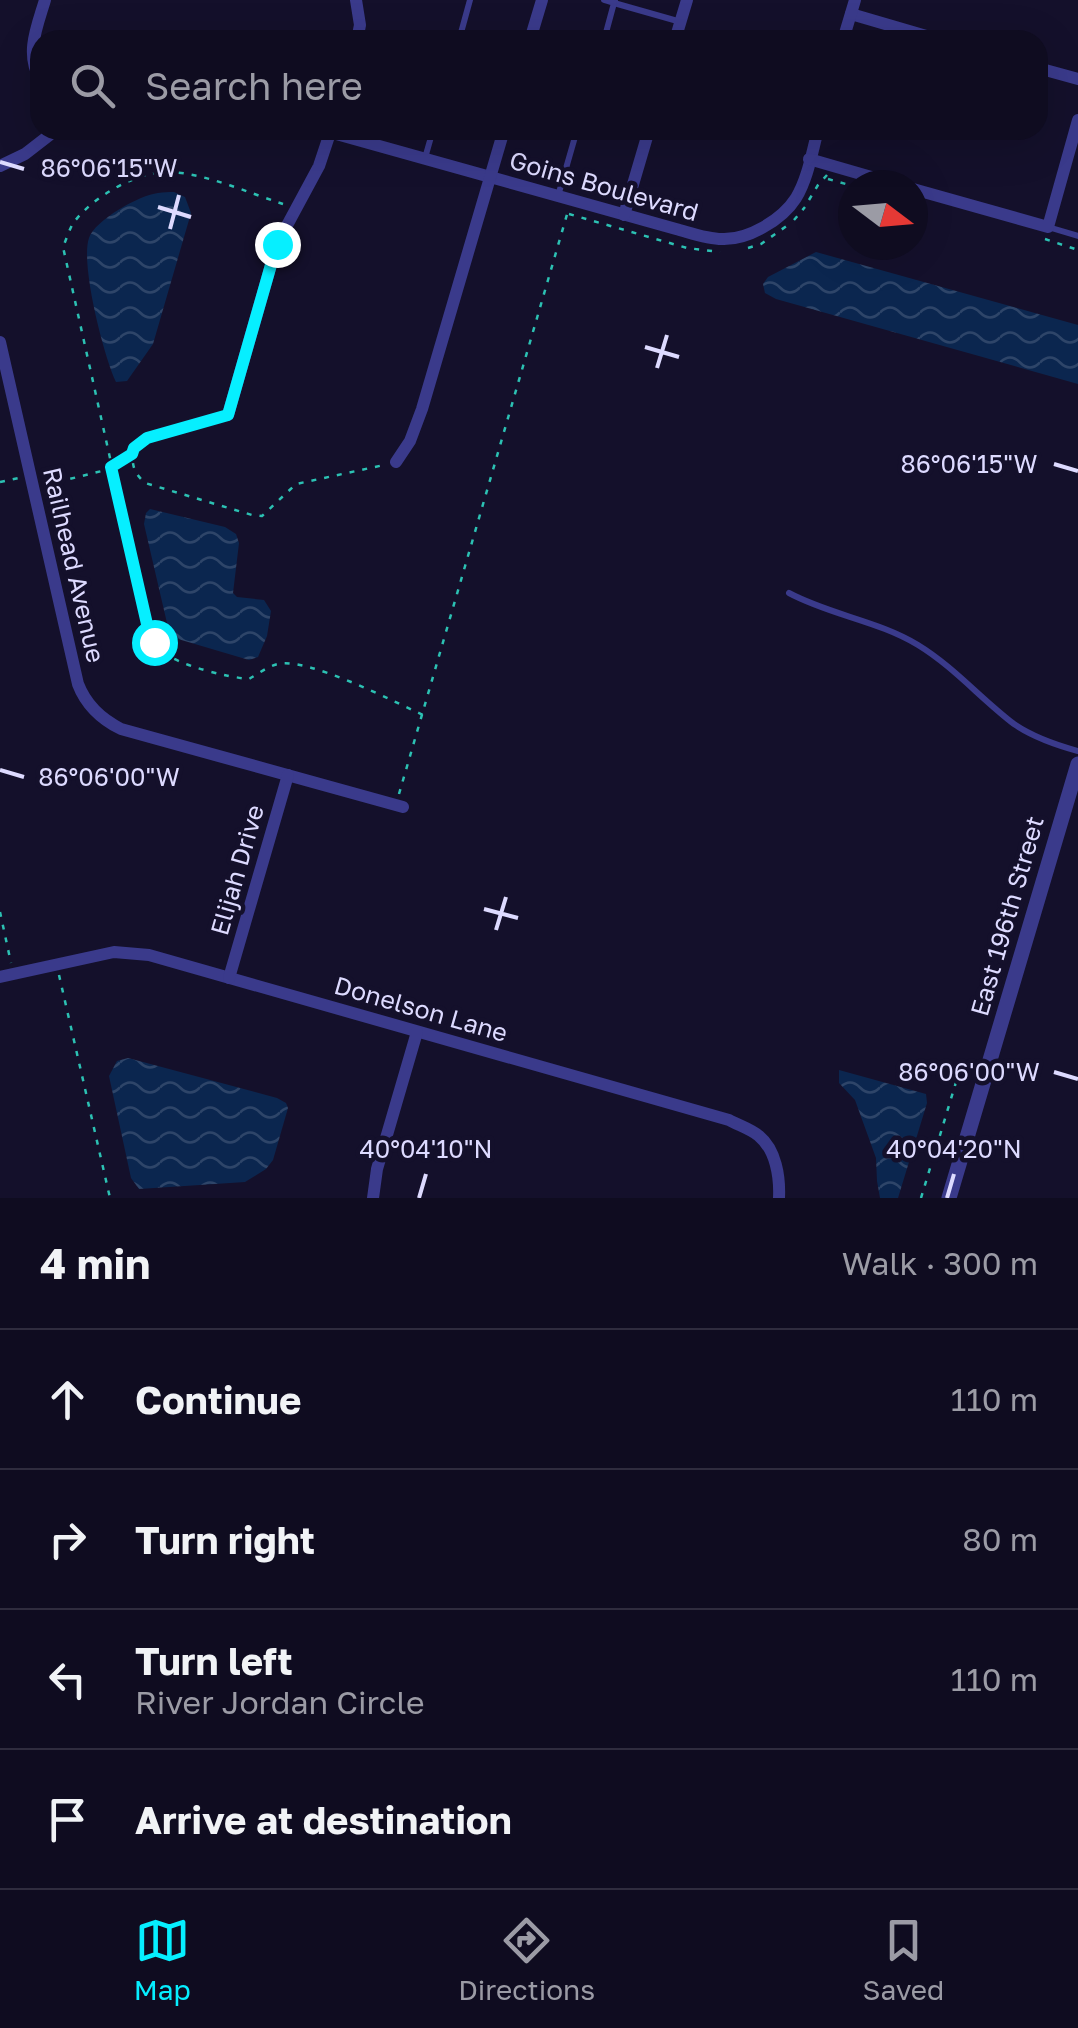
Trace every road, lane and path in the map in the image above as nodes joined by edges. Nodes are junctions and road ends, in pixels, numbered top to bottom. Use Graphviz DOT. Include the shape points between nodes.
graph roads {
  1 [pos="45,0"];
  2 [pos="356,0"];
  3 [pos="470,0"];
  4 [pos="542,0"];
  5 [pos="604,0"];
  6 [pos="687,0"];
  7 [pos="615,2"];
  8 [pos="853,7"];
  9 [pos="680,22"];
  10 [pos="38,30"];
  11 [pos="359,30"];
  12 [pos="462,30"];
  13 [pos="533,30"];
  14 [pos="607,30"];
  15 [pos="678,30"];
  16 [pos="914,30"];
  17 [pos="1048,71"];
  18 [pos="1078,79"];
  19 [pos="1078,120"];
  20 [pos="43,140"];
  21 [pos="326,140"];
  22 [pos="359,140"];
  23 [pos="429,140"];
  24 [pos="501,140"];
  25 [pos="575,140"];
  26 [pos="646,140"];
  27 [pos="815,140"];
  28 [pos="424,159"];
  29 [pos="810,159"];
  30 [pos="0,166"];
  31 [pos="848,170"];
  32 [pos="490,177"];
  33 [pos="826,178"];
  34 [pos="838,182"];
  35 [pos="928,193"];
  36 [pos="564,198"];
  37 [pos="296,208"];
  38 [pos="624,215"];
  39 [pos="1048,227"];
  40 [pos="1078,236"];
  41 [pos="0,342"];
  42 [pos="228,415"];
  43 [pos="132,454"];
  44 [pos="396,462"];
  45 [pos="111,467"];
  46 [pos="0,482"];
  47 [pos="32,482"];
  48 [pos="790,593"];
  49 [pos="423,714"];
  50 [pos="1078,751"];
  51 [pos="1078,764"];
  52 [pos="288,775"];
  53 [pos="400,806"];
  54 [pos="0,912"];
  55 [pos="56,964"];
  56 [pos="7,976"];
  57 [pos="229,978"];
  58 [pos="417,1032"];
  59 [pos="960,1070"];
  60 [pos="110,1198"];
  61 [pos="373,1198"];
  62 [pos="779,1198"];
  63 [pos="921,1198"];
  64 [pos="949,1198"];
  1 -- 10 [label="street"];
  2 -- 11 [label="street"];
  3 -- 12 [label="lane"];
  4 -- 13 [label="street"];
  5 -- 7 [label="lane"];
  6 -- 9 [label="street"];
  7 -- 9 [label="lane"];
  7 -- 14 [label="lane"];
  8 -- 16 [label="street"];
  9 -- 15 [label="street"];
  17 -- 18 [label="street"];
  19 -- 39 [label="street"];
  20 -- 30 [label="street"];
  21 -- 37 [label="street"];
  22 -- 28 [label="street, Goins Boulevard"];
  23 -- 28 [label="lane"];
  24 -- 32 [label="street"];
  25 -- 36 [label="lane"];
  26 -- 38 [label="street"];
  27 -- 29 [label="street, Goins Boulevard"];
  28 -- 32 [label="street, Goins Boulevard"];
  29 -- 31 [label="street"];
  29 -- 38 [label="street, Goins Boulevard" via="789,206 735,238"];
  32 -- 36 [label="street, Goins Boulevard"];
  32 -- 44 [label="street" via="416,428"];
  33 -- 34 [label="path"];
  35 -- 39 [label="street"];
  36 -- 38 [label="street, Goins Boulevard"];
  36 -- 49 [label="path"];
  37 -- 42 [label="street" via="277,244"];
  37 -- 45 [label="path" via="167,171 106,192 73,225 63,246 65,261"];
  39 -- 40 [label="lane"];
  41 -- 47 [label="street, Railhead Avenue"];
  42 -- 43 [label="path" via="147,438"];
  43 -- 44 [label="path" via="145,482 262,516 296,484"];
  43 -- 45 [label="path"];
  45 -- 47 [label="path"];
  45 -- 49 [label="path" via="147,624 166,654 249,679 275,664 307,666"];
  46 -- 47 [label="path"];
  47 -- 52 [label="street, Railhead Avenue" via="78,684 94,710 121,729"];
  48 -- 50 [label="lane" via="914,642 1016,725"];
  49 -- 53 [label="path"];
  51 -- 64 [label="street, East 196th Street"];
  52 -- 53 [label="street, Railhead Avenue"];
  52 -- 57 [label="street, Elijah Drive"];
  54 -- 56 [label="path"];
  55 -- 56 [label="street, Donelson Lane"];
  55 -- 57 [label="street, Donelson Lane" via="134,952"];
  55 -- 60 [label="path"];
  57 -- 58 [label="street, Donelson Lane"];
  58 -- 61 [label="street"];
  58 -- 62 [label="street, Donelson Lane" via="729,1120 760,1137 780,1176"];
  59 -- 63 [label="path"];
}
